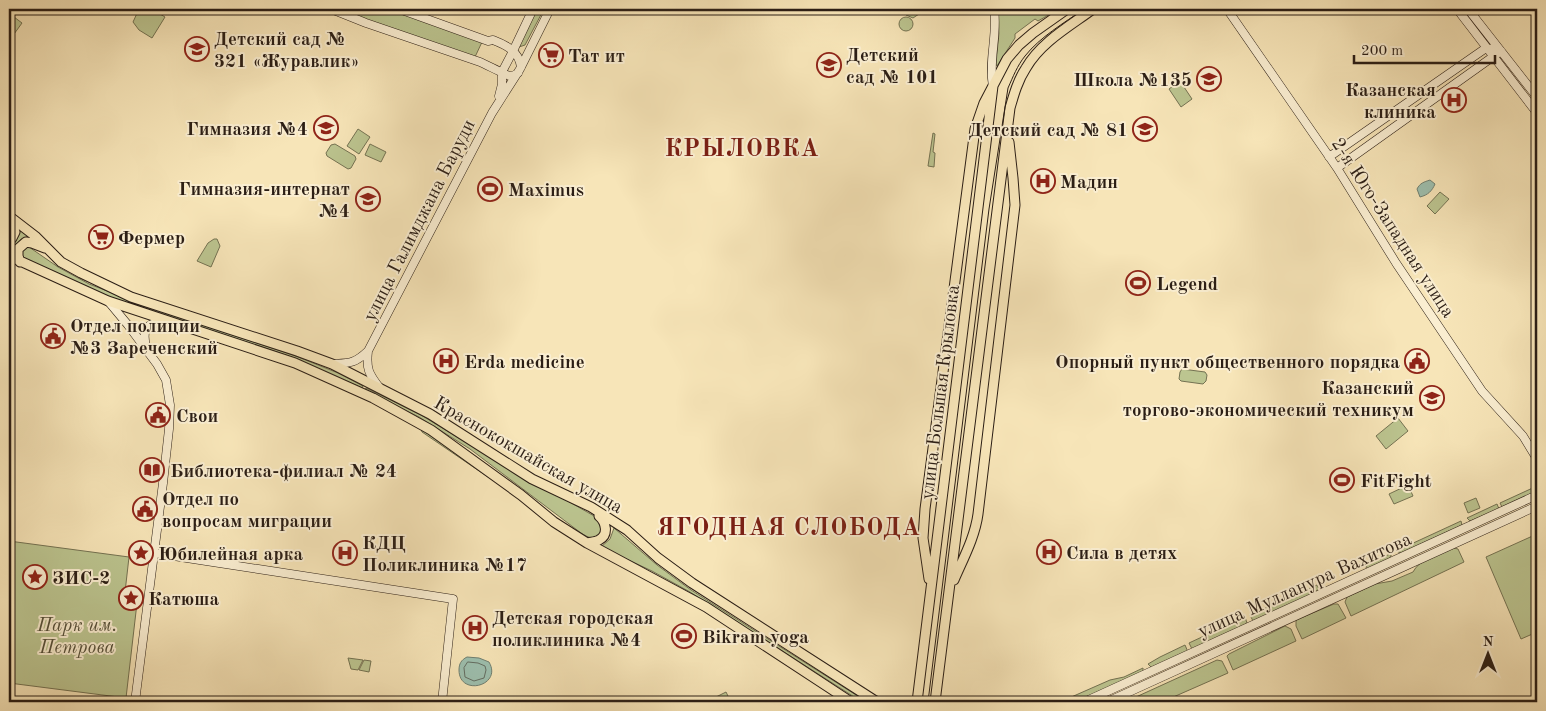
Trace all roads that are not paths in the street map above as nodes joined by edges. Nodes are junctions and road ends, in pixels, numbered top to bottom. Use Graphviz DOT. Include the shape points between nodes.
graph roads {
  1 [pos="331,9"];
  2 [pos="398,9"];
  3 [pos="533,9"];
  4 [pos="550,9"];
  5 [pos="994,9"];
  6 [pos="1067,9"];
  7 [pos="1093,9"];
  8 [pos="1227,9"];
  9 [pos="1457,9"];
  10 [pos="1468,9"];
  11 [pos="1486,48"];
  12 [pos="513,51"];
  13 [pos="1502,51"];
  14 [pos="1493,57"];
  15 [pos="520,70"];
  16 [pos="502,72"];
  17 [pos="993,86"];
  18 [pos="1537,97"];
  19 [pos="497,103"];
  20 [pos="1537,113"];
  21 [pos="1383,119"];
  22 [pos="1007,128"];
  23 [pos="1390,130"];
  24 [pos="1329,157"];
  25 [pos="1337,168"];
  26 [pos="9,216"];
  27 [pos="9,241"];
  28 [pos="47,249"];
  29 [pos="9,256"];
  30 [pos="20,262"];
  31 [pos="108,301"];
  32 [pos="172,322"];
  33 [pos="147,350"];
  34 [pos="368,352"];
  35 [pos="332,364"];
  36 [pos="379,387"];
  37 [pos="1537,459"];
  38 [pos="1537,495"];
  39 [pos="1537,506"];
  40 [pos="591,507"];
  41 [pos="586,543"];
  42 [pos="154,552"];
  43 [pos="930,587"];
  44 [pos="950,589"];
  45 [pos="135,702"];
  46 [pos="442,702"];
  47 [pos="851,702"];
  48 [pos="878,702"];
  49 [pos="917,702"];
  50 [pos="935,702"];
  51 [pos="1084,702"];
  52 [pos="1107,702"];
  1 -- 16 [label="street"];
  2 -- 12 [label="street" via="488,41 493,40"];
  3 -- 12 [label="street"];
  4 -- 15 [label="street"];
  5 -- 17 [label="street"];
  6 -- 17 [label="main road" via="1019,45 1007,59"];
  7 -- 22 [label="main road, улица Большая Крыловка" via="1040,50 1024,69 1010,108"];
  8 -- 24 [label="street, 2-я Юго-Западная улица"];
  9 -- 11 [label="street"];
  10 -- 13 [label="street"];
  11 -- 13 [label="street"];
  11 -- 14 [label="street"];
  11 -- 21 [label="street"];
  12 -- 15 [label="street" via="520,61"];
  12 -- 16 [label="street"];
  13 -- 14 [label="street"];
  13 -- 18 [label="street"];
  14 -- 20 [label="street"];
  14 -- 23 [label="street"];
  15 -- 16 [label="street" via="510,76"];
  15 -- 19 [label="street"];
  16 -- 19 [label="street"];
  17 -- 43 [label="main road, улица Большая Крыловка"];
  17 -- 43 [label="main road" via="975,128 924,509 923,538"];
  19 -- 34 [label="street, улица Галимджана Баруди"];
  21 -- 23 [label="street"];
  21 -- 24 [label="street"];
  22 -- 44 [label="main road, улица Большая Крыловка"];
  22 -- 44 [label="main road" via="1015,205 977,523"];
  23 -- 25 [label="street"];
  24 -- 25 [label="street, 2-я Юго-Западная улица"];
  25 -- 37 [label="street, 2-я Юго-Западная улица" via="1482,392 1523,436"];
  26 -- 27 [label="main road" via="15,232"];
  26 -- 28 [label="main road, Краснококшайская улица"];
  28 -- 30 [label="main road" via="26,242 18,250"];
  28 -- 35 [label="main road, Краснококшайская улица" via="61,262 131,297"];
  29 -- 30 [label="main road, Краснококшайская улица"];
  30 -- 31 [label="main road, Краснококшайская улица"];
  31 -- 32 [label="main road, Краснококшайская улица"];
  31 -- 33 [label="street"];
  32 -- 33 [label="street" via="148,326 144,333"];
  32 -- 41 [label="main road, Краснококшайская улица" via="294,363 373,398 431,430"];
  33 -- 42 [label="street" via="166,380 170,405"];
  34 -- 35 [label="street" via="358,360"];
  34 -- 36 [label="street" via="368,371"];
  35 -- 36 [label="main road, Краснококшайская улица"];
  36 -- 40 [label="main road, Краснококшайская улица" via="430,414 532,479"];
  38 -- 51 [label="street, улица Мулланура Вахитова"];
  39 -- 52 [label="street, улица Мулланура Вахитова"];
  40 -- 41 [label="main road" via="603,519 606,530 599,540"];
  40 -- 48 [label="main road, Краснококшайская улица" via="627,530 692,583"];
  41 -- 47 [label="main road, Краснококшайская улица" via="706,607"];
  42 -- 45 [label="street"];
  42 -- 46 [label="street" via="453,599"];
  43 -- 49 [label="main road, улица Большая Крыловка"];
  44 -- 50 [label="main road, улица Большая Крыловка"];
}
